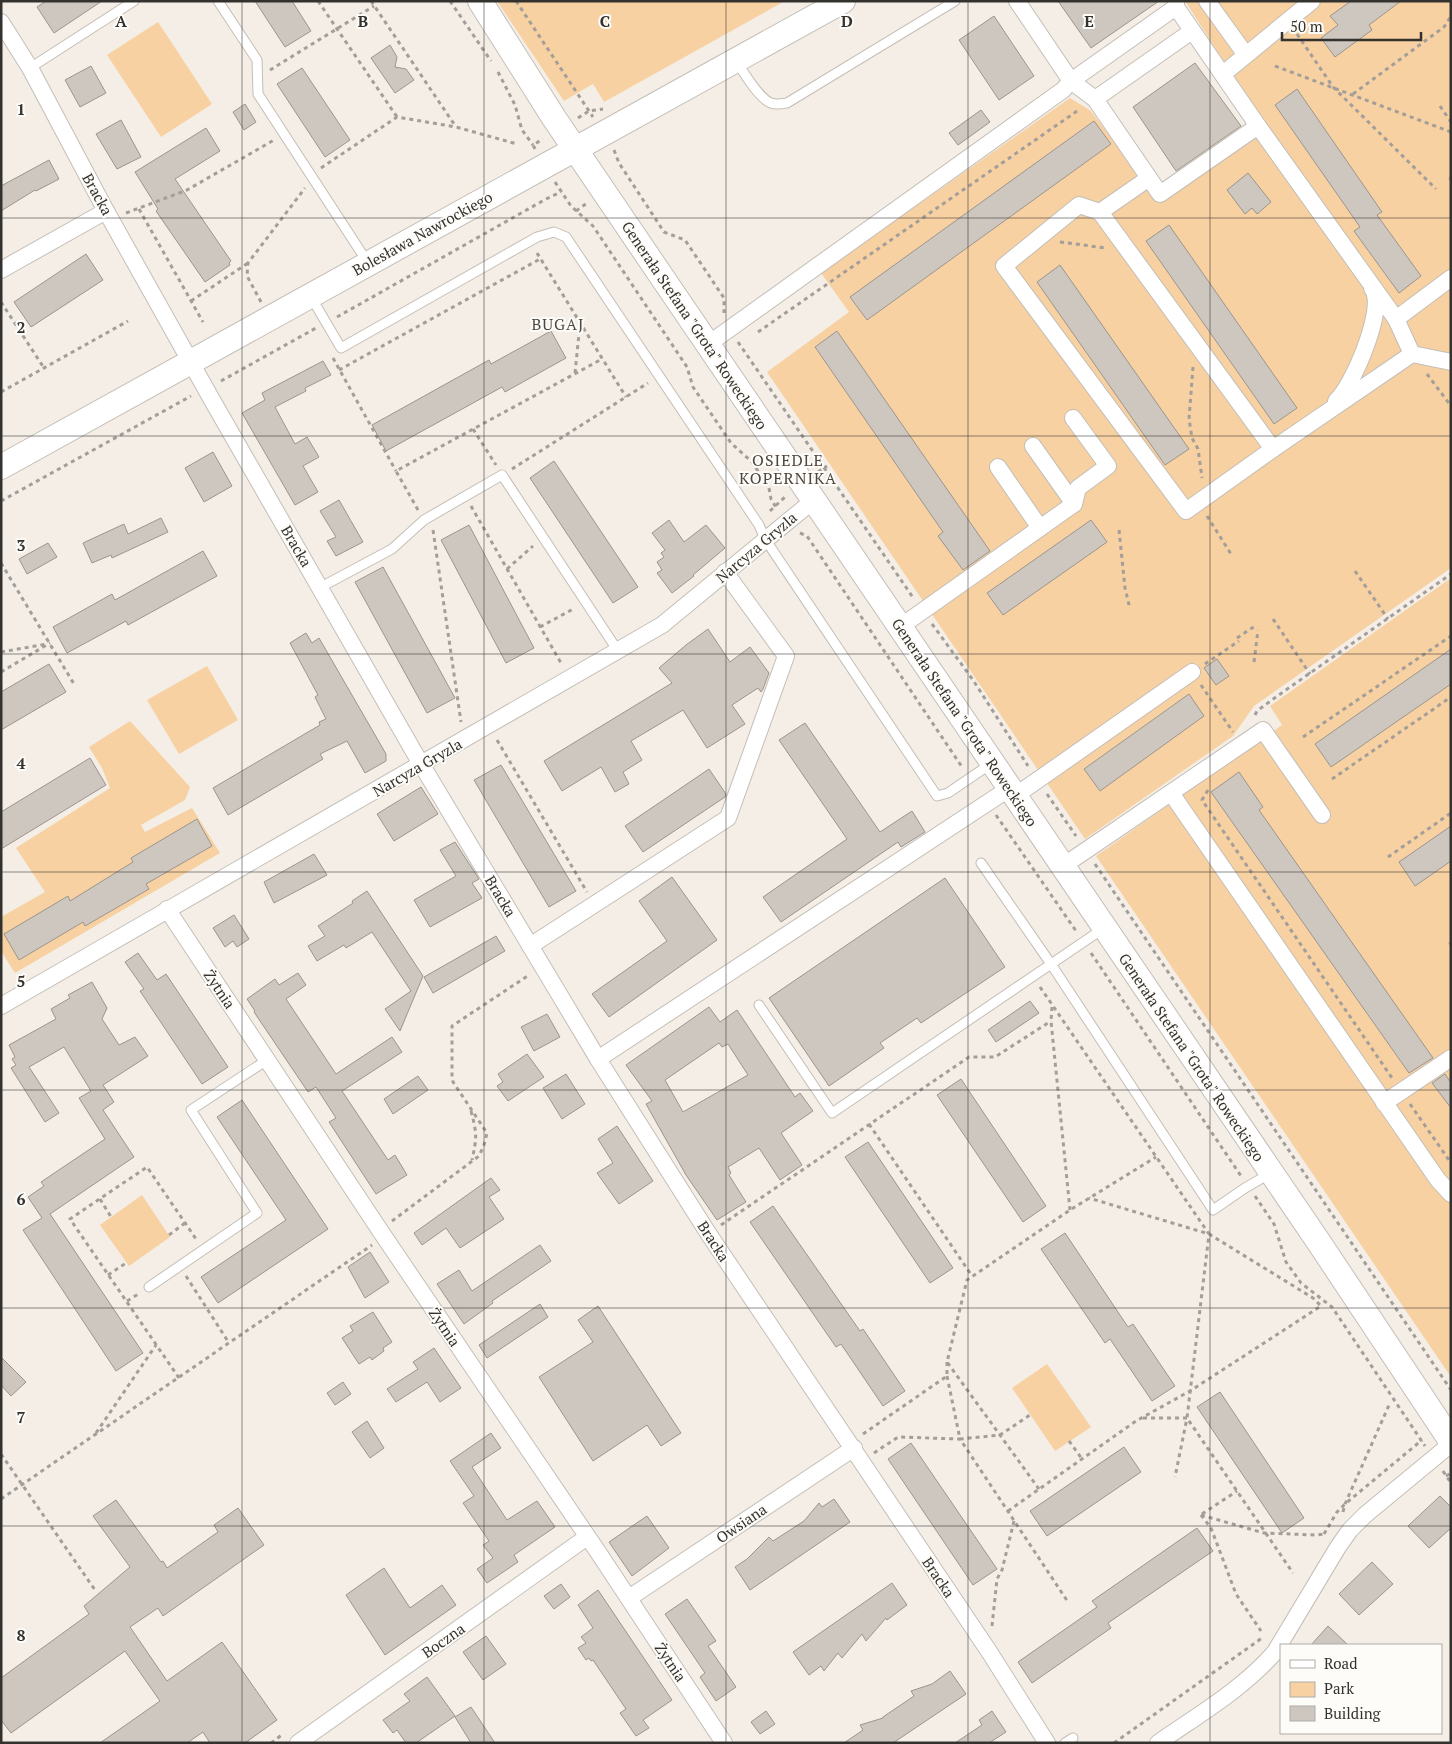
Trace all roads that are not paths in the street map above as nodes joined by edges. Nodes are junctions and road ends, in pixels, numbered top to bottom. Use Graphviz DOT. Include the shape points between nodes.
graph roads {
  1 [pos="134,1"];
  2 [pos="218,1"];
  3 [pos="480,1"];
  4 [pos="844,1"];
  5 [pos="955,1"];
  6 [pos="1017,1"];
  7 [pos="1207,1"];
  8 [pos="1312,1"];
  9 [pos="1176,4"];
  10 [pos="1,22"];
  11 [pos="1192,31"];
  12 [pos="1246,55"];
  13 [pos="736,60"];
  14 [pos="30,68"];
  15 [pos="1223,74"];
  16 [pos="1072,81"];
  17 [pos="1095,99"];
  18 [pos="1258,126"];
  19 [pos="576,148"];
  20 [pos="1149,178"];
  21 [pos="106,210"];
  22 [pos="1100,212"];
  23 [pos="368,264"];
  24 [pos="1,270"];
  25 [pos="1451,278"];
  26 [pos="1368,279"];
  27 [pos="311,295"];
  28 [pos="1396,319"];
  29 [pos="707,345"];
  30 [pos="1412,354"];
  31 [pos="192,362"];
  32 [pos="1451,362"];
  33 [pos="1073,418"];
  34 [pos="1315,420"];
  35 [pos="1033,446"];
  36 [pos="1272,449"];
  37 [pos="1,467"];
  38 [pos="998,467"];
  39 [pos="814,500"];
  40 [pos="1074,504"];
  41 [pos="1040,528"];
  42 [pos="765,539"];
  43 [pos="726,572"];
  44 [pos="321,587"];
  45 [pos="900,627"];
  46 [pos="618,651"];
  47 [pos="1192,672"];
  48 [pos="992,763"];
  49 [pos="422,764"];
  50 [pos="1012,792"];
  51 [pos="1171,793"];
  52 [pos="1322,815"];
  53 [pos="981,863"];
  54 [pos="1063,866"];
  55 [pos="167,909"];
  56 [pos="1105,928"];
  57 [pos="530,946"];
  58 [pos="1050,964"];
  59 [pos="759,1005"];
  60 [pos="1,1006"];
  61 [pos="1451,1058"];
  62 [pos="598,1059"];
  63 [pos="268,1060"];
  64 [pos="1384,1103"];
  65 [pos="1271,1173"];
  66 [pos="1451,1194"];
  67 [pos="148,1287"];
  68 [pos="857,1442"];
  69 [pos="1451,1443"];
  70 [pos="587,1537"];
  71 [pos="629,1598"];
  72 [pos="293,1737"];
  73 [pos="724,1743"];
  74 [pos="1047,1743"];
  75 [pos="1158,1743"];
  1 -- 14 [label="lane"];
  2 -- 23 [label="lane" via="257,60 258,94"];
  3 -- 19 [label="street, Generała Stefana \"Grota\" Roweckiego"];
  4 -- 13 [label="street, Bolesława Nawrockiego"];
  5 -- 13 [label="lane" via="787,103 770,103 761,96"];
  6 -- 16 [label="street"];
  7 -- 12 [label="street"];
  8 -- 12 [label="street"];
  9 -- 11 [label="street"];
  9 -- 16 [label="street"];
  10 -- 14 [label="street, Bracka"];
  11 -- 15 [label="street"];
  11 -- 17 [label="street"];
  12 -- 15 [label="street"];
  13 -- 19 [label="street, Bolesława Nawrockiego"];
  14 -- 21 [label="street, Bracka"];
  15 -- 18 [label="street"];
  16 -- 17 [label="street"];
  16 -- 29 [label="street"];
  17 -- 20 [label="street"];
  18 -- 20 [label="street" via="1160,194"];
  18 -- 26 [label="street"];
  19 -- 23 [label="street, Bolesława Nawrockiego"];
  19 -- 29 [label="street, Generała Stefana \"Grota\" Roweckiego"];
  20 -- 22 [label="street"];
  21 -- 24 [label="street"];
  21 -- 31 [label="street, Bracka"];
  22 -- 36 [label="street"];
  22 -- 36 [label="street" via="1079,205 1004,266 1186,511"];
  23 -- 27 [label="street, Bolesława Nawrockiego"];
  25 -- 28 [label="street"];
  26 -- 28 [label="street"];
  26 -- 34 [label="street" via="1376,296 1373,323 1357,368 1339,398"];
  27 -- 31 [label="street, Bolesława Nawrockiego"];
  27 -- 42 [label="lane" via="341,348 530,241 554,232 566,237 759,525"];
  28 -- 30 [label="street"];
  29 -- 39 [label="street, Generała Stefana \"Grota\" Roweckiego"];
  30 -- 32 [label="street"];
  30 -- 34 [label="street"];
  31 -- 37 [label="street, Bolesława Nawrockiego"];
  31 -- 44 [label="street, Bracka"];
  33 -- 40 [label="street" via="1108,466 1078,488"];
  34 -- 36 [label="street"];
  35 -- 40 [label="street"];
  38 -- 41 [label="street"];
  39 -- 42 [label="street, Narcyza Gryzla"];
  39 -- 45 [label="street, Generała Stefana \"Grota\" Roweckiego"];
  40 -- 41 [label="street"];
  41 -- 45 [label="street"];
  42 -- 43 [label="street, Narcyza Gryzla"];
  42 -- 48 [label="lane" via="937,796 948,793"];
  43 -- 46 [label="street, Narcyza Gryzla" via="662,624"];
  43 -- 57 [label="street" via="786,656 728,818"];
  44 -- 46 [label="lane" via="392,549 428,518 502,476"];
  44 -- 49 [label="street, Bracka"];
  45 -- 48 [label="street, Generała Stefana \"Grota\" Roweckiego"];
  46 -- 49 [label="street, Narcyza Gryzla"];
  47 -- 50 [label="street" via="1038,779"];
  48 -- 50 [label="street, Generała Stefana \"Grota\" Roweckiego"];
  49 -- 55 [label="street, Narcyza Gryzla"];
  49 -- 57 [label="street, Bracka"];
  50 -- 54 [label="street, Generała Stefana \"Grota\" Roweckiego"];
  50 -- 62 [label="street" via="987,802"];
  51 -- 52 [label="street" via="1238,739 1263,730"];
  51 -- 54 [label="street"];
  51 -- 64 [label="street"];
  53 -- 58 [label="lane"];
  54 -- 56 [label="street, Generała Stefana \"Grota\" Roweckiego"];
  55 -- 60 [label="street, Narcyza Gryzla"];
  55 -- 63 [label="street, Żytnia"];
  56 -- 58 [label="lane"];
  56 -- 65 [label="street, Generała Stefana \"Grota\" Roweckiego"];
  57 -- 62 [label="street, Bracka"];
  58 -- 59 [label="lane" via="832,1113"];
  58 -- 65 [label="lane" via="1214,1210"];
  61 -- 64 [label="street"];
  62 -- 68 [label="street, Bracka" via="708,1233"];
  63 -- 67 [label="lane" via="191,1110 257,1213"];
  63 -- 70 [label="street, Żytnia" via="376,1239"];
  64 -- 66 [label="street"];
  65 -- 69 [label="street, Generała Stefana \"Grota\" Roweckiego"];
  68 -- 71 [label="street, Owsiana"];
  68 -- 74 [label="street, Bracka"];
  69 -- 75 [label="street" via="1350,1530 1267,1662 1248,1680"];
  70 -- 71 [label="street, Żytnia"];
  70 -- 72 [label="street, Boczna"];
  71 -- 73 [label="street, Żytnia"];
}
